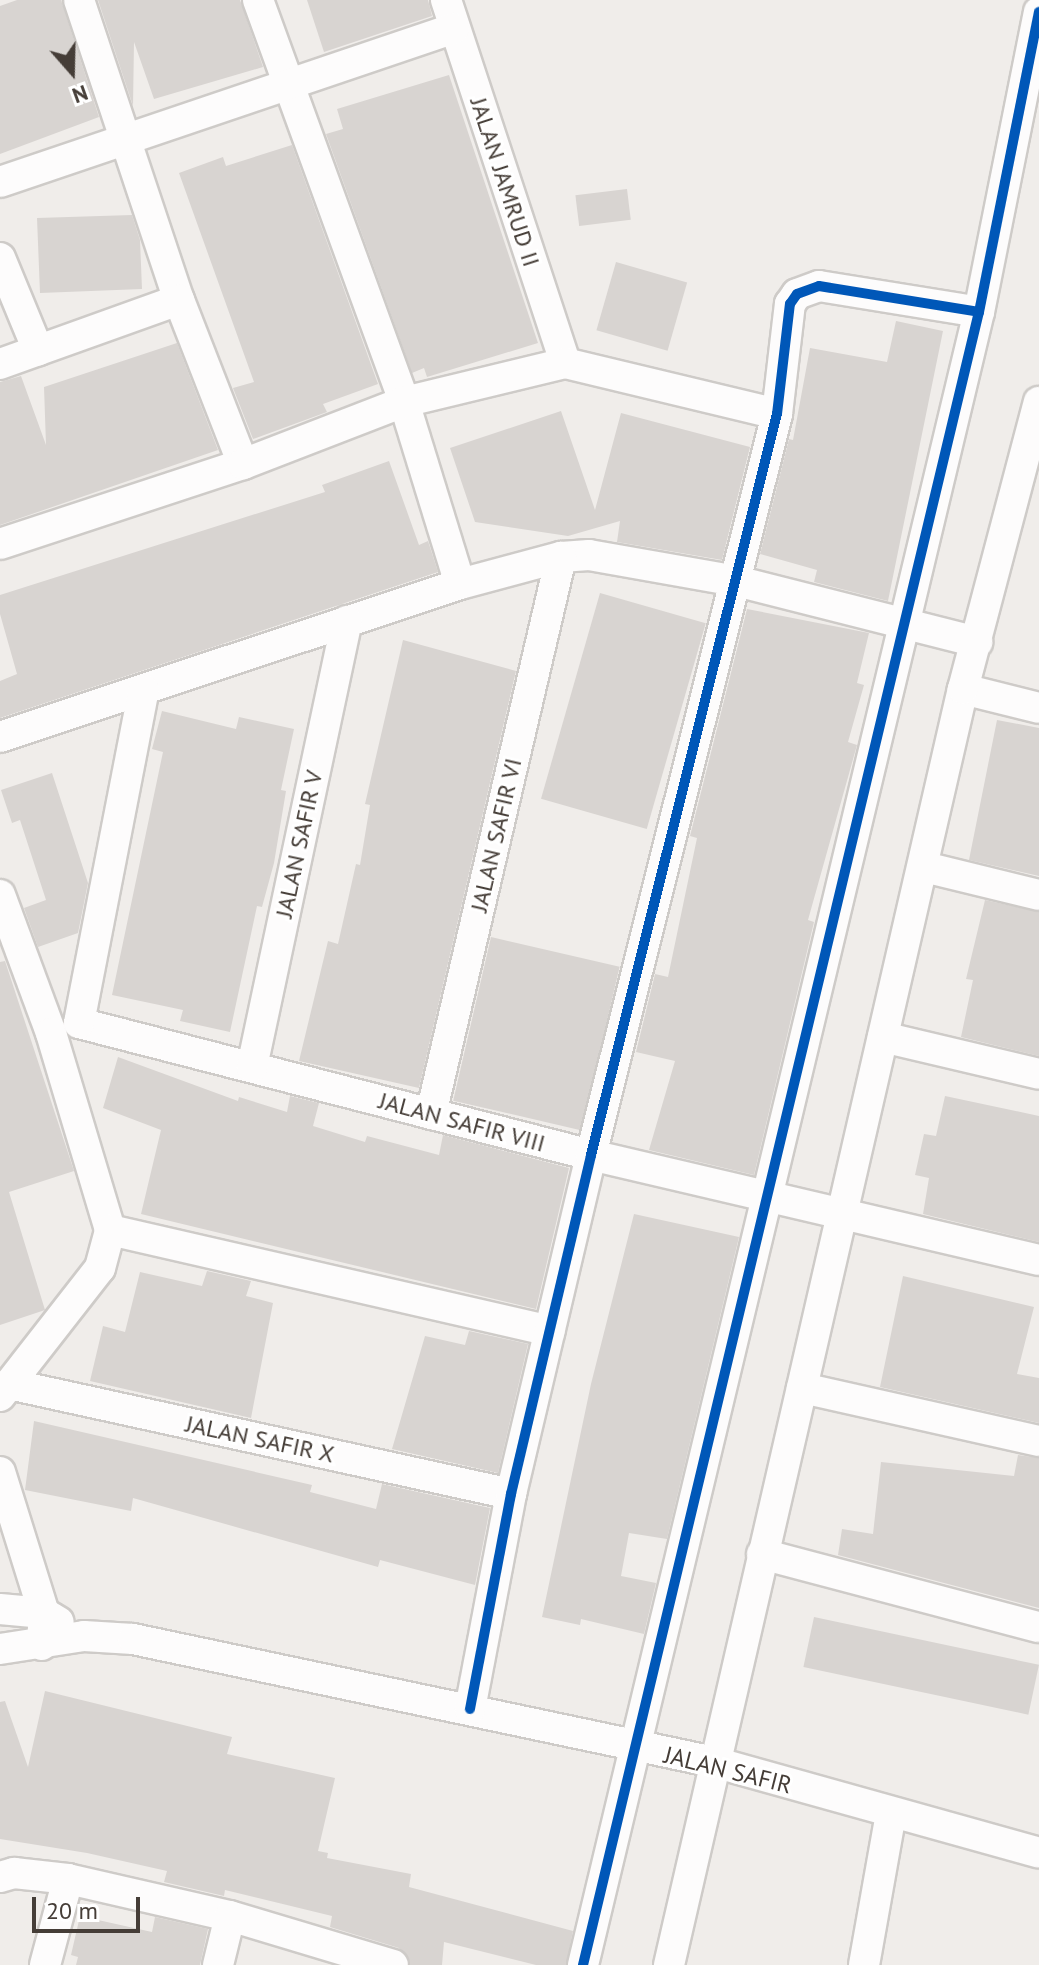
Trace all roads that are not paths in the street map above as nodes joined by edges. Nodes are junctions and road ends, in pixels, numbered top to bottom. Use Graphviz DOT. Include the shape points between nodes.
graph roads {
  1 [pos="79,0"];
  2 [pos="258,0"];
  3 [pos="1039,12"];
  4 [pos="450,14"];
  5 [pos="286,82"];
  6 [pos="129,137"];
  7 [pos="0,182"];
  8 [pos="0,258"];
  9 [pos="179,300"];
  10 [pos="979,312"];
  11 [pos="38,350"];
  12 [pos="565,363"];
  13 [pos="0,364"];
  14 [pos="404,402"];
  15 [pos="1039,402"];
  16 [pos="777,414"];
  17 [pos="243,464"];
  18 [pos="1026,518"];
  19 [pos="0,544"];
  20 [pos="561,557"];
  21 [pos="736,581"];
  22 [pos="460,584"];
  23 [pos="347,621"];
  24 [pos="904,623"];
  25 [pos="977,642"];
  26 [pos="963,689"];
  27 [pos="144,690"];
  28 [pos="1039,708"];
  29 [pos="0,737"];
  30 [pos="924,867"];
  31 [pos="0,895"];
  32 [pos="1039,895"];
  33 [pos="65,1028"];
  34 [pos="883,1037"];
  35 [pos="252,1067"];
  36 [pos="1039,1074"];
  37 [pos="431,1114"];
  38 [pos="591,1155"];
  39 [pos="765,1196"];
  40 [pos="845,1216"];
  41 [pos="110,1230"];
  42 [pos="1039,1260"];
  43 [pos="550,1331"];
  44 [pos="802,1388"];
  45 [pos="5,1390"];
  46 [pos="1039,1441"];
  47 [pos="0,1472"];
  48 [pos="511,1494"];
  49 [pos="762,1554"];
  50 [pos="0,1609"];
  51 [pos="44,1613"];
  52 [pos="1039,1627"];
  53 [pos="84,1636"];
  54 [pos="42,1645"];
  55 [pos="0,1649"];
  56 [pos="470,1709"];
  57 [pos="632,1749"];
  58 [pos="714,1762"];
  59 [pos="891,1814"];
  60 [pos="1039,1853"];
  61 [pos="0,1877"];
  62 [pos="68,1879"];
  63 [pos="230,1916"];
  64 [pos="45,1965"];
  65 [pos="218,1965"];
  66 [pos="393,1965"];
  67 [pos="583,1965"];
  68 [pos="669,1965"];
  69 [pos="864,1965"];
  1 -- 6 [label="street"];
  2 -- 5 [label="street"];
  3 -- 10 [label="street"];
  4 -- 5 [label="street"];
  4 -- 12 [label="street, JALAN JAMRUD II"];
  5 -- 6 [label="street"];
  5 -- 14 [label="street"];
  6 -- 7 [label="street"];
  6 -- 9 [label="street"];
  8 -- 11 [label="street"];
  9 -- 11 [label="street"];
  9 -- 17 [label="street"];
  10 -- 16 [label="street" via="832,287 797,294 790,304"];
  10 -- 24 [label="street"];
  11 -- 13 [label="street"];
  12 -- 14 [label="street"];
  12 -- 16 [label="street"];
  14 -- 17 [label="street"];
  14 -- 22 [label="street"];
  15 -- 18 [label="street"];
  16 -- 21 [label="street"];
  17 -- 19 [label="street"];
  18 -- 25 [label="street"];
  20 -- 21 [label="street" via="589,555"];
  20 -- 22 [label="street"];
  20 -- 37 [label="street, JALAN SAFIR VI"];
  21 -- 24 [label="street"];
  21 -- 38 [label="street"];
  22 -- 23 [label="street"];
  23 -- 27 [label="street"];
  23 -- 35 [label="street, JALAN SAFIR V"];
  24 -- 25 [label="street"];
  24 -- 39 [label="street"];
  25 -- 26 [label="street"];
  26 -- 28 [label="street"];
  26 -- 30 [label="street"];
  27 -- 29 [label="street"];
  27 -- 33 [label="street"];
  30 -- 32 [label="street"];
  30 -- 34 [label="street"];
  31 -- 33 [label="street"];
  33 -- 35 [label="street, JALAN SAFIR VIII"];
  33 -- 41 [label="street"];
  34 -- 36 [label="street"];
  34 -- 40 [label="street"];
  35 -- 37 [label="street, JALAN SAFIR VIII"];
  37 -- 38 [label="street, JALAN SAFIR VIII"];
  38 -- 39 [label="street, JALAN SAFIR VIII"];
  38 -- 43 [label="street"];
  39 -- 40 [label="street, JALAN SAFIR VIII"];
  39 -- 57 [label="street"];
  40 -- 42 [label="street, JALAN SAFIR VIII"];
  40 -- 44 [label="street"];
  41 -- 43 [label="street"];
  41 -- 45 [label="street" via="100,1268"];
  43 -- 48 [label="street"];
  44 -- 46 [label="street"];
  44 -- 49 [label="street"];
  45 -- 48 [label="street, JALAN SAFIR X"];
  47 -- 51 [label="street"];
  48 -- 56 [label="street"];
  49 -- 52 [label="street"];
  49 -- 58 [label="street"];
  50 -- 51 [label="street, JALAN SAFIR"];
  51 -- 53 [label="street, JALAN SAFIR"];
  51 -- 54 [label="street"];
  53 -- 54 [label="street, JALAN SAFIR"];
  53 -- 56 [label="street, JALAN SAFIR" via="133,1639"];
  54 -- 55 [label="street, JALAN SAFIR"];
  56 -- 57 [label="street, JALAN SAFIR"];
  57 -- 58 [label="street, JALAN SAFIR"];
  57 -- 67 [label="street"];
  58 -- 59 [label="street, JALAN SAFIR"];
  58 -- 68 [label="street"];
  59 -- 60 [label="street, JALAN SAFIR"];
  59 -- 69 [label="street"];
  61 -- 62 [label="street" via="14,1873"];
  62 -- 63 [label="street"];
  62 -- 64 [label="street"];
  63 -- 65 [label="street"];
  63 -- 66 [label="street"];
}
